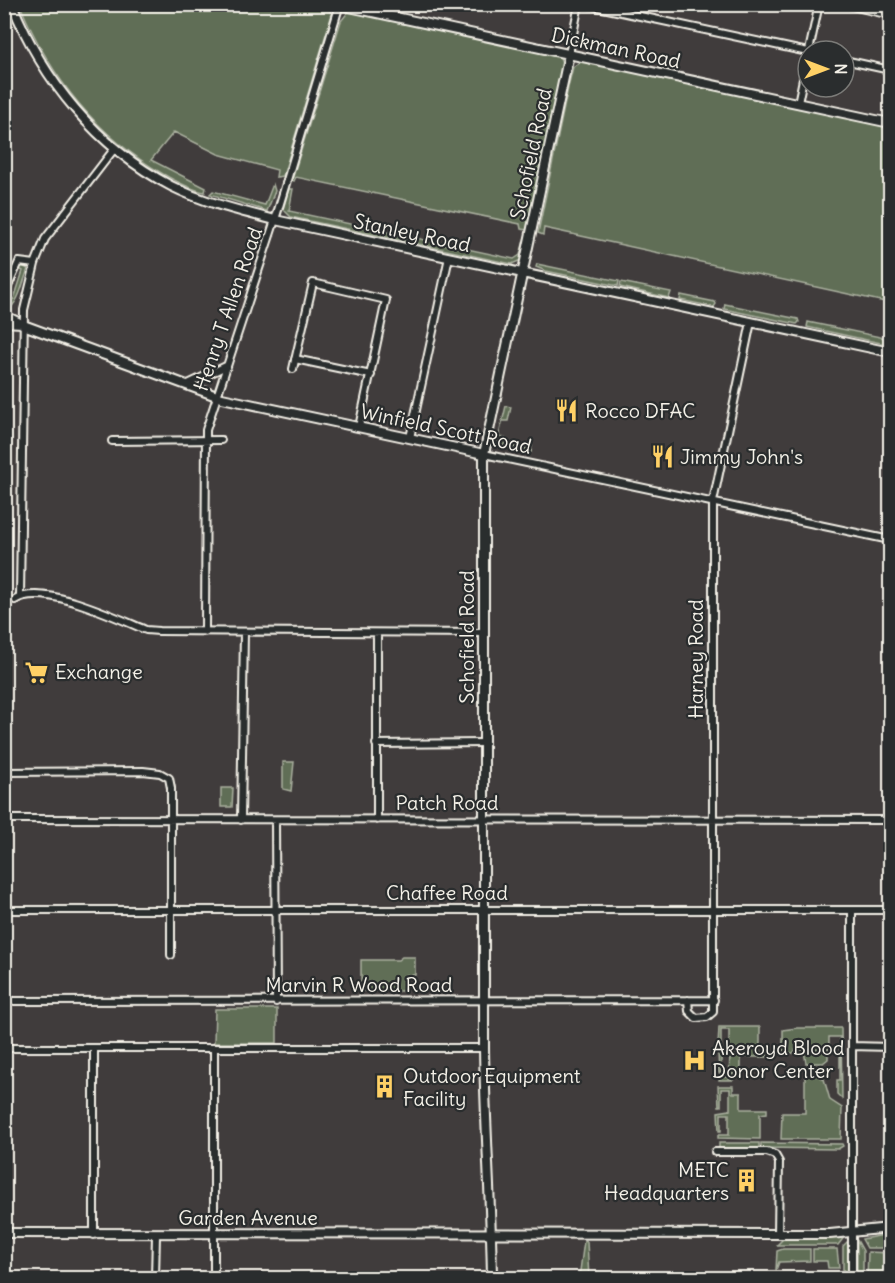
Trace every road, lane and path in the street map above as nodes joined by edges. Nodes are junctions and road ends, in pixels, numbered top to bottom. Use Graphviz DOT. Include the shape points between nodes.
graph roads {
  1 [pos="12,4"];
  2 [pos="582,4"];
  3 [pos="819,4"];
  4 [pos="843,4"];
  5 [pos="338,5"];
  6 [pos="891,15"];
  7 [pos="811,39"];
  8 [pos="796,50"];
  9 [pos="569,54"];
  10 [pos="856,62"];
  11 [pos="891,69"];
  12 [pos="799,99"];
  13 [pos="798,103"];
  14 [pos="891,123"];
  15 [pos="115,148"];
  16 [pos="275,220"];
  17 [pos="449,257"];
  18 [pos="35,264"];
  19 [pos="522,273"];
  20 [pos="4,295"];
  21 [pos="4,315"];
  22 [pos="4,322"];
  23 [pos="751,322"];
  24 [pos="23,323"];
  25 [pos="891,352"];
  26 [pos="295,359"];
  27 [pos="226,366"];
  28 [pos="293,369"];
  29 [pos="371,375"];
  30 [pos="186,385"];
  31 [pos="216,396"];
  32 [pos="359,428"];
  33 [pos="410,438"];
  34 [pos="204,440"];
  35 [pos="221,440"];
  36 [pos="112,441"];
  37 [pos="484,454"];
  38 [pos="713,502"];
  39 [pos="891,540"];
  40 [pos="205,632"];
  41 [pos="244,632"];
  42 [pos="377,633"];
  43 [pos="484,633"];
  44 [pos="376,744"];
  45 [pos="484,744"];
  46 [pos="4,772"];
  47 [pos="4,819"];
  48 [pos="171,819"];
  49 [pos="891,819"];
  50 [pos="241,820"];
  51 [pos="275,820"];
  52 [pos="377,820"];
  53 [pos="484,820"];
  54 [pos="713,820"];
  55 [pos="172,909"];
  56 [pos="713,909"];
  57 [pos="4,910"];
  58 [pos="276,910"];
  59 [pos="484,910"];
  60 [pos="852,910"];
  61 [pos="891,910"];
  62 [pos="171,955"];
  63 [pos="688,1000"];
  64 [pos="714,1000"];
  65 [pos="4,1001"];
  66 [pos="484,1001"];
  67 [pos="276,1002"];
  68 [pos="852,1046"];
  69 [pos="891,1047"];
  70 [pos="4,1048"];
  71 [pos="94,1048"];
  72 [pos="214,1048"];
  73 [pos="484,1048"];
  74 [pos="715,1152"];
  75 [pos="4,1223"];
  76 [pos="891,1228"];
  77 [pos="852,1231"];
  78 [pos="492,1232"];
  79 [pos="5,1233"];
  80 [pos="778,1234"];
  81 [pos="94,1235"];
  82 [pos="156,1235"];
  83 [pos="216,1235"];
  84 [pos="155,1278"];
  85 [pos="214,1278"];
  86 [pos="492,1278"];
  87 [pos="852,1278"];
  1 -- 15 [label="street, Stanley Road" via="34,54 61,94"];
  2 -- 8 [label="street"];
  2 -- 9 [label="street, Schofield Road"];
  3 -- 7 [label="street"];
  4 -- 6 [label="street"];
  5 -- 9 [label="street, Dickman Road"];
  5 -- 16 [label="street, Henry T Allen Road"];
  9 -- 13 [label="street, Dickman Road"];
  9 -- 19 [label="street, Schofield Road"];
  10 -- 11 [label="street"];
  12 -- 13 [label="street"];
  13 -- 14 [label="street, Dickman Road"];
  15 -- 16 [label="street, Stanley Road" via="172,186 210,202"];
  15 -- 18 [label="street" via="51,229"];
  16 -- 17 [label="street, Stanley Road"];
  16 -- 27 [label="street, Henry T Allen Road"];
  17 -- 19 [label="street, Stanley Road"];
  17 -- 33 [label="street"];
  18 -- 20 [label="street" via="19,262"];
  18 -- 24 [label="street"];
  19 -- 23 [label="street, Stanley Road"];
  19 -- 37 [label="street, Schofield Road"];
  21 -- 24 [label="street"];
  22 -- 24 [label="street, Winfield Scott Road"];
  23 -- 25 [label="street, Stanley Road"];
  23 -- 38 [label="street, Harney Road"];
  24 -- 30 [label="street, Winfield Scott Road"];
  24 -- 40 [label="street" via="18,598 47,595 146,630"];
  26 -- 28 [label="street"];
  26 -- 29 [label="street"];
  26 -- 29 [label="street" via="313,283 386,300"];
  27 -- 30 [label="street"];
  27 -- 31 [label="street, Henry T Allen Road"];
  29 -- 32 [label="street"];
  30 -- 31 [label="street, Winfield Scott Road"];
  31 -- 32 [label="street, Winfield Scott Road"];
  31 -- 34 [label="street, Henry T Allen Road"];
  32 -- 33 [label="street, Winfield Scott Road"];
  33 -- 37 [label="street, Winfield Scott Road"];
  34 -- 35 [label="street"];
  34 -- 36 [label="street"];
  34 -- 40 [label="street, Henry T Allen Road"];
  37 -- 38 [label="street, Winfield Scott Road"];
  37 -- 43 [label="street, Schofield Road"];
  38 -- 39 [label="street, Winfield Scott Road"];
  38 -- 54 [label="street, Harney Road"];
  40 -- 41 [label="street"];
  41 -- 42 [label="street"];
  41 -- 50 [label="street"];
  42 -- 43 [label="street"];
  42 -- 44 [label="street"];
  43 -- 45 [label="street, Schofield Road"];
  44 -- 45 [label="street"];
  44 -- 52 [label="street"];
  45 -- 53 [label="street, Schofield Road"];
  46 -- 48 [label="street" via="160,773 169,778"];
  47 -- 48 [label="street, Patch Road"];
  48 -- 50 [label="street, Patch Road"];
  48 -- 55 [label="street"];
  49 -- 54 [label="street, Patch Road"];
  50 -- 51 [label="street, Patch Road"];
  51 -- 52 [label="street, Patch Road"];
  51 -- 58 [label="street"];
  52 -- 53 [label="street, Patch Road"];
  53 -- 54 [label="street, Patch Road"];
  53 -- 59 [label="street, Schofield Road"];
  54 -- 56 [label="street, Harney Road"];
  55 -- 57 [label="street, Chaffee Road"];
  55 -- 58 [label="street, Chaffee Road"];
  55 -- 62 [label="street"];
  56 -- 59 [label="street, Chaffee Road"];
  56 -- 60 [label="street, Chaffee Road"];
  56 -- 64 [label="street, Harney Road"];
  58 -- 59 [label="street, Chaffee Road"];
  58 -- 67 [label="street"];
  59 -- 66 [label="street, Schofield Road"];
  60 -- 61 [label="street, Chaffee Road"];
  60 -- 68 [label="street"];
  63 -- 64 [label="street, Marvin R Wood Road"];
  63 -- 64 [label="street" via="692,1015 702,1018 713,1012"];
  63 -- 66 [label="street, Marvin R Wood Road"];
  65 -- 67 [label="street, Marvin R Wood Road"];
  66 -- 67 [label="street, Marvin R Wood Road"];
  66 -- 73 [label="street, Schofield Road"];
  68 -- 69 [label="street"];
  68 -- 77 [label="street"];
  70 -- 71 [label="street"];
  71 -- 72 [label="street"];
  71 -- 81 [label="street"];
  72 -- 73 [label="street"];
  72 -- 83 [label="street"];
  73 -- 78 [label="street, Schofield Road"];
  74 -- 80 [label="street" via="775,1155 779,1162"];
  75 -- 79 [label="street"];
  76 -- 77 [label="street"];
  77 -- 80 [label="street, Garden Avenue"];
  77 -- 87 [label="street"];
  78 -- 80 [label="street, Garden Avenue"];
  78 -- 83 [label="street, Garden Avenue"];
  78 -- 86 [label="street, Schofield Road"];
  79 -- 81 [label="street, Garden Avenue"];
  81 -- 82 [label="street, Garden Avenue"];
  82 -- 83 [label="street, Garden Avenue"];
  82 -- 84 [label="street"];
  83 -- 85 [label="street"];
}
